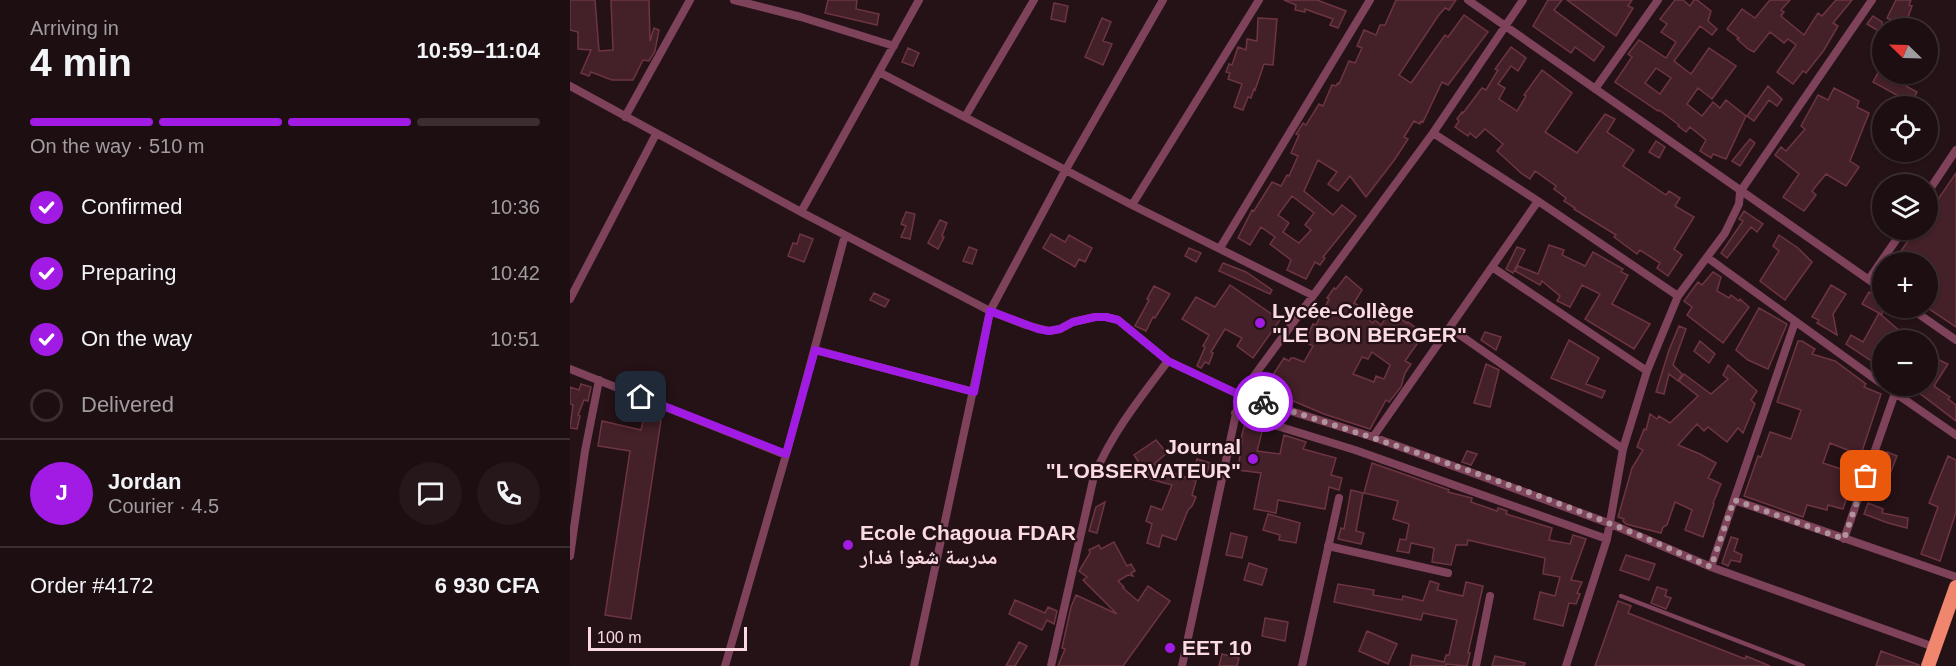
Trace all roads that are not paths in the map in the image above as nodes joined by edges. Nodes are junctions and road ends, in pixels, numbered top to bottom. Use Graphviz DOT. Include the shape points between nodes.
graph roads {
  1 [pos="690,0"];
  2 [pos="734,0"];
  3 [pos="919,0"];
  4 [pos="1034,0"];
  5 [pos="1163,0"];
  6 [pos="1259,0"];
  7 [pos="1370,0"];
  8 [pos="1468,0"];
  9 [pos="1523,0"];
  10 [pos="1658,0"];
  11 [pos="1872,0"];
  12 [pos="1506,25"];
  13 [pos="894,46"];
  14 [pos="879,72"];
  15 [pos="570,86"];
  16 [pos="1595,89"];
  17 [pos="625,117"];
  18 [pos="964,117"];
  19 [pos="1432,133"];
  20 [pos="656,134"];
  21 [pos="1956,150"];
  22 [pos="1065,171"];
  23 [pos="1938,177"];
  24 [pos="1740,192"];
  25 [pos="1538,201"];
  26 [pos="1132,206"];
  27 [pos="801,212"];
  28 [pos="845,235"];
  29 [pos="1896,240"];
  30 [pos="1220,248"];
  31 [pos="1708,258"];
  32 [pos="1492,267"];
  33 [pos="1869,279"];
  34 [pos="1872,281"];
  35 [pos="1312,295"];
  36 [pos="1678,296"];
  37 [pos="570,299"];
  38 [pos="990,311"];
  39 [pos="1924,318"];
  40 [pos="1795,322"];
  41 [pos="1450,328"];
  42 [pos="1956,340"];
  43 [pos="815,350"];
  44 [pos="1168,361"];
  45 [pos="570,369"];
  46 [pos="1647,371"];
  47 [pos="1872,377"];
  48 [pos="599,380"];
  49 [pos="974,392"];
  50 [pos="1240,395"];
  51 [pos="1894,396"];
  52 [pos="1899,396"];
  53 [pos="1235,413"];
  54 [pos="1956,435"];
  55 [pos="1373,437"];
  56 [pos="1623,449"];
  57 [pos="786,454"];
  58 [pos="1481,476"];
  59 [pos="1475,492"];
  60 [pos="1339,498"];
  61 [pos="1734,500"];
  62 [pos="1611,524"];
  63 [pos="1607,539"];
  64 [pos="1844,539"];
  65 [pos="1328,546"];
  66 [pos="570,556"];
  67 [pos="1711,567"];
  68 [pos="1448,573"];
  69 [pos="1956,577"];
  70 [pos="1956,587"];
  71 [pos="1490,596"];
  72 [pos="1621,596"];
  73 [pos="1934,647"];
  74 [pos="725,666"];
  75 [pos="914,666"];
  76 [pos="1051,666"];
  77 [pos="1182,666"];
  78 [pos="1302,666"];
  79 [pos="1476,666"];
  80 [pos="1566,666"];
  81 [pos="1803,666"];
  82 [pos="1928,666"];
  1 -- 17 [label="street"];
  2 -- 13 [label="street"];
  3 -- 13 [label="street"];
  4 -- 18 [label="street"];
  5 -- 22 [label="street"];
  6 -- 26 [label="street"];
  7 -- 30 [label="street"];
  8 -- 12 [label="street"];
  9 -- 12 [label="street"];
  10 -- 16 [label="street"];
  11 -- 24 [label="street"];
  12 -- 16 [label="street"];
  12 -- 19 [label="street"];
  13 -- 14 [label="street"];
  14 -- 18 [label="street"];
  14 -- 27 [label="street"];
  15 -- 17 [label="street"];
  16 -- 24 [label="street"];
  17 -- 20 [label="street"];
  18 -- 22 [label="street"];
  19 -- 25 [label="street"];
  19 -- 35 [label="street"];
  20 -- 27 [label="street"];
  20 -- 37 [label="street"];
  21 -- 23 [label="street"];
  22 -- 26 [label="street"];
  22 -- 38 [label="street"];
  24 -- 31 [label="street" via="1734,217"];
  24 -- 33 [label="street"];
  25 -- 32 [label="street"];
  25 -- 36 [label="street"];
  26 -- 30 [label="street"];
  27 -- 28 [label="street"];
  28 -- 38 [label="street"];
  28 -- 43 [label="street"];
  29 -- 33 [label="street"];
  30 -- 35 [label="street"];
  31 -- 36 [label="street"];
  31 -- 40 [label="street"];
  32 -- 41 [label="street"];
  32 -- 46 [label="street"];
  33 -- 34 [label="street"];
  35 -- 50 [label="street"];
  36 -- 46 [label="street"];
  38 -- 44 [label="street" via="1049,331 1084,319 1118,320"];
  38 -- 49 [label="street"];
  39 -- 42 [label="street"];
  40 -- 47 [label="street"];
  40 -- 61 [label="street"];
  41 -- 55 [label="street"];
  41 -- 56 [label="street"];
  43 -- 49 [label="street"];
  43 -- 57 [label="street"];
  44 -- 50 [label="street"];
  44 -- 76 [label="street" via="1115,433 1094,476"];
  45 -- 48 [label="street"];
  46 -- 56 [label="street"];
  48 -- 57 [label="street"];
  48 -- 66 [label="street"];
  49 -- 75 [label="street"];
  50 -- 53 [label="street"];
  50 -- 55 [label="street"];
  51 -- 64 [label="street"];
  52 -- 54 [label="street"];
  53 -- 59 [label="street"];
  53 -- 77 [label="street"];
  55 -- 58 [label="street"];
  56 -- 62 [label="street"];
  57 -- 74 [label="street"];
  58 -- 59 [label="street"];
  58 -- 62 [label="street"];
  59 -- 63 [label="street"];
  60 -- 65 [label="street"];
  61 -- 64 [label="street"];
  61 -- 67 [label="street"];
  62 -- 63 [label="street"];
  62 -- 67 [label="street"];
  63 -- 80 [label="street"];
  64 -- 69 [label="street"];
  65 -- 68 [label="street"];
  65 -- 78 [label="street"];
  67 -- 73 [label="street"];
  70 -- 73 [label="main road"];
  71 -- 79 [label="street"];
  72 -- 81 [label="lane"];
  73 -- 82 [label="main road"];
}
